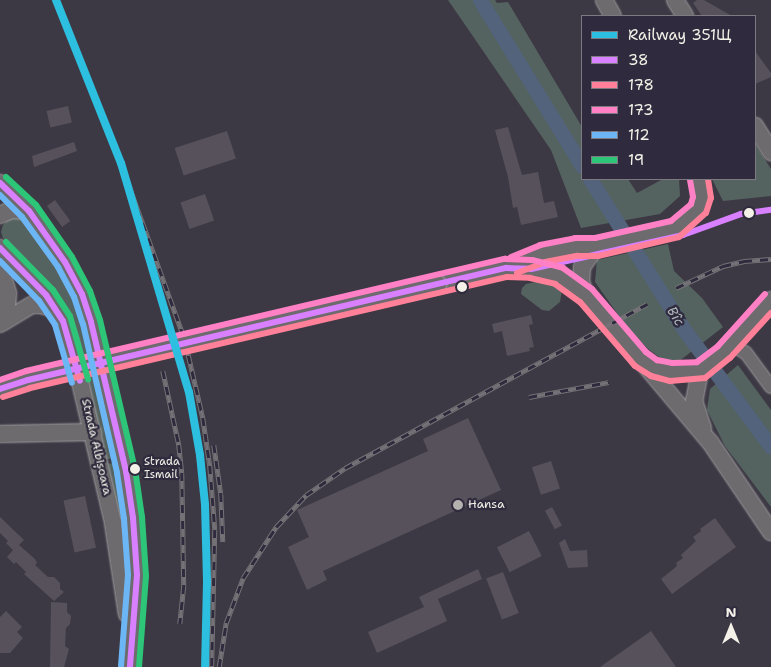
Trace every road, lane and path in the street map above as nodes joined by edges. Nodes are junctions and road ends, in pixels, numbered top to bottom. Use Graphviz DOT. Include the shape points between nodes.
graph roads {
  1 [pos="604,0"];
  2 [pos="675,0"];
  3 [pos="612,15"];
  4 [pos="684,15"];
  5 [pos="756,128"];
  6 [pos="771,152"];
  7 [pos="699,180"];
  8 [pos="0,183"];
  9 [pos="29,211"];
  10 [pos="0,215"];
  11 [pos="596,247"];
  12 [pos="0,248"];
  13 [pos="0,267"];
  14 [pos="506,268"];
  15 [pos="586,295"];
  16 [pos="771,300"];
  17 [pos="55,309"];
  18 [pos="3,322"];
  19 [pos="728,348"];
  20 [pos="640,359"];
  21 [pos="701,370"];
  22 [pos="771,386"];
  23 [pos="0,389"];
  24 [pos="93,432"];
  25 [pos="0,434"];
  26 [pos="710,442"];
  27 [pos="133,518"];
  28 [pos="113,523"];
  29 [pos="771,532"];
  30 [pos="130,641"];
  31 [pos="130,667"];
  1 -- 3 [label="main road"];
  2 -- 4 [label="main road"];
  5 -- 6 [label="main road"];
  7 -- 11 [label="main road" via="702,198 698,209 668,231"];
  8 -- 9 [label="main road, Strada Albișoara"];
  9 -- 10 [label="main road" via="11,210"];
  9 -- 27 [label="main road, Strada Albișoara" via="65,262 87,309 124,465"];
  11 -- 14 [label="main road" via="576,247 542,254"];
  11 -- 15 [label="main road" via="582,267"];
  12 -- 17 [label="main road, Strada Albișoara" via="46,295"];
  13 -- 18 [label="main road" via="8,293"];
  14 -- 15 [label="main road" via="530,269 559,276"];
  14 -- 23 [label="main road, bridge"];
  15 -- 20 [label="main road"];
  16 -- 19 [label="main road"];
  17 -- 18 [label="main road" via="32,306"];
  17 -- 24 [label="main road, Strada Albișoara" via="70,339"];
  19 -- 21 [label="main road"];
  19 -- 22 [label="street" via="746,352"];
  20 -- 21 [label="main road" via="654,368 671,372"];
  20 -- 26 [label="main road"];
  21 -- 26 [label="main road" via="694,401"];
  24 -- 25 [label="main road"];
  24 -- 28 [label="main road, Strada Albișoara"];
  26 -- 29 [label="main road"];
  27 -- 28 [label="main road" via="124,526"];
  27 -- 30 [label="main road, Strada Albișoara" via="137,575"];
  28 -- 30 [label="main road, Strada Albișoara"];
  30 -- 31 [label="main road, Strada Albișoara"];
}
